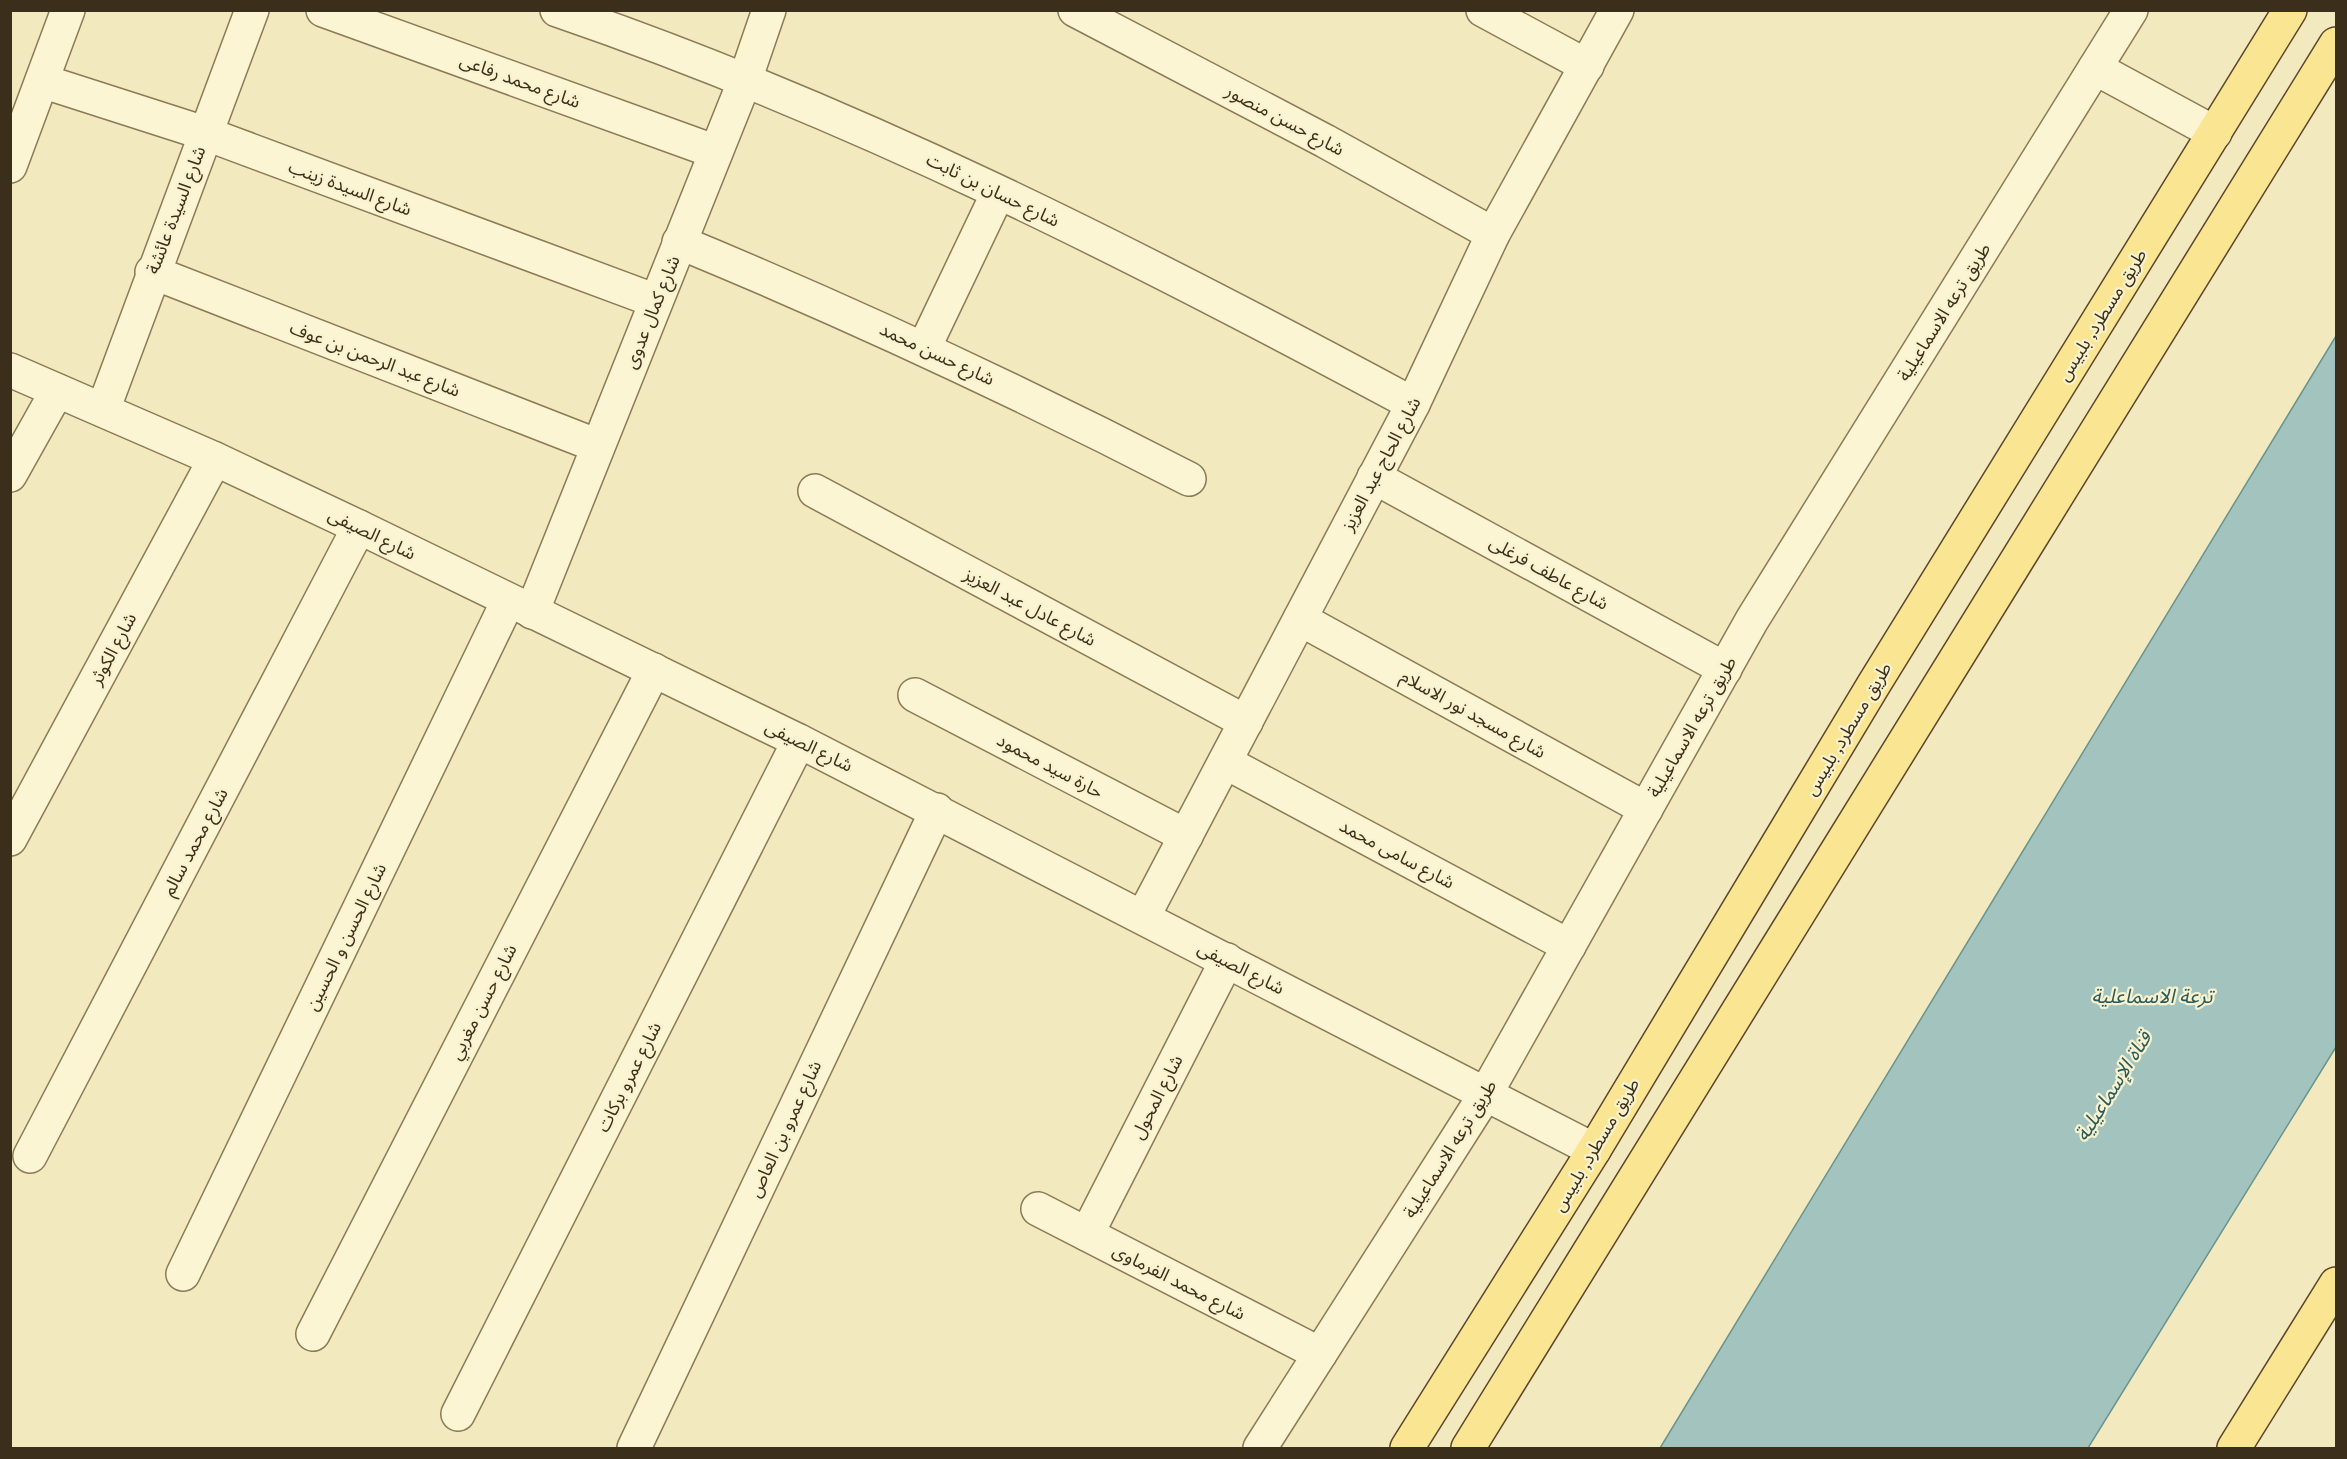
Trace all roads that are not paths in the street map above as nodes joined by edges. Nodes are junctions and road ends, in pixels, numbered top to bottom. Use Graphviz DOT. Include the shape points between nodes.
graph roads {
  1 [pos="68,10"];
  2 [pos="252,10"];
  3 [pos="323,10"];
  4 [pos="557,10"];
  5 [pos="769,10"];
  6 [pos="1075,10"];
  7 [pos="1483,10"];
  8 [pos="1617,10"];
  9 [pos="2131,10"];
  10 [pos="2290,10"];
  11 [pos="2337,44"];
  12 [pos="1587,66"];
  13 [pos="2095,68"];
  14 [pos="745,80"];
  15 [pos="42,81"];
  16 [pos="204,133"];
  17 [pos="2215,133"];
  18 [pos="716,152"];
  19 [pos="10,166"];
  20 [pos="998,193"];
  21 [pos="1493,234"];
  22 [pos="680,242"];
  23 [pos="152,272"];
  24 [pos="656,301"];
  25 [pos="924,348"];
  26 [pos="10,370"];
  27 [pos="57,391"];
  28 [pos="1413,404"];
  29 [pos="103,410"];
  30 [pos="598,446"];
  31 [pos="215,459"];
  32 [pos="10,475"];
  33 [pos="1374,477"];
  34 [pos="1189,479"];
  35 [pos="815,491"];
  36 [pos="359,527"];
  37 [pos="520,606"];
  38 [pos="1300,619"];
  39 [pos="1725,669"];
  40 [pos="654,670"];
  41 [pos="915,695"];
  42 [pos="1246,722"];
  43 [pos="799,741"];
  44 [pos="1225,762"];
  45 [pos="1646,809"];
  46 [pos="937,810"];
  47 [pos="1186,836"];
  48 [pos="10,839"];
  49 [pos="1143,917"];
  50 [pos="1569,946"];
  51 [pos="1227,960"];
  52 [pos="1485,1095"];
  53 [pos="1594,1150"];
  54 [pos="30,1156"];
  55 [pos="1038,1209"];
  56 [pos="1087,1234"];
  57 [pos="183,1274"];
  58 [pos="2337,1284"];
  59 [pos="313,1334"];
  60 [pos="1320,1354"];
  61 [pos="458,1414"];
  62 [pos="634,1449"];
  63 [pos="1260,1449"];
  64 [pos="1407,1449"];
  65 [pos="1468,1449"];
  66 [pos="2234,1449"];
  1 -- 15 [label="street"];
  2 -- 16 [label="street, شارع السيدة عائشة"];
  3 -- 18 [label="street, شارع محمد رفاعى"];
  4 -- 14 [label="street, شارع حسان بن ثابت"];
  5 -- 14 [label="street, شارع كمال عدوى"];
  6 -- 21 [label="street, شارع حسن منصور"];
  7 -- 12 [label="street"];
  8 -- 12 [label="street, شارع الحاج عبد العزيز"];
  9 -- 13 [label="street, طريق ترعه الاسماعيلية"];
  10 -- 17 [label="main road, طريق مسطرد, بلبيس"];
  11 -- 65 [label="main road"];
  12 -- 21 [label="street, شارع الحاج عبد العزيز"];
  13 -- 17 [label="street"];
  13 -- 39 [label="street, طريق ترعه الاسماعيلية"];
  14 -- 18 [label="street, شارع كمال عدوى"];
  14 -- 20 [label="street, شارع حسان بن ثابت" via="897,144"];
  15 -- 16 [label="street, شارع السيدة زينب"];
  15 -- 19 [label="street"];
  16 -- 23 [label="street, شارع السيدة عائشة"];
  16 -- 24 [label="street, شارع السيدة زينب"];
  17 -- 53 [label="main road, طريق مسطرد, بلبيس" via="1874,684"];
  18 -- 22 [label="street, شارع كمال عدوى"];
  20 -- 25 [label="street"];
  20 -- 28 [label="street, شارع حسان بن ثابت" via="1168,275"];
  21 -- 28 [label="street, شارع الحاج عبد العزيز"];
  22 -- 24 [label="street, شارع كمال عدوى"];
  22 -- 25 [label="street, شارع حسن محمد"];
  23 -- 29 [label="street, شارع السيدة عائشة"];
  23 -- 30 [label="street, شارع عبد الرحمن بن عوف"];
  24 -- 30 [label="street, شارع كمال عدوى"];
  25 -- 34 [label="street, شارع حسن محمد"];
  26 -- 27 [label="street, شارع الصيفى"];
  27 -- 29 [label="street, شارع الصيفى"];
  27 -- 32 [label="street"];
  28 -- 33 [label="street, شارع الحاج عبد العزيز"];
  29 -- 31 [label="street, شارع الصيفى"];
  30 -- 37 [label="street, شارع كمال عدوى"];
  31 -- 36 [label="street, شارع الصيفى"];
  31 -- 48 [label="street, شارع الكوثر"];
  33 -- 38 [label="street, شارع الحاج عبد العزيز"];
  33 -- 39 [label="street, شارع عاطف فرغلى"];
  35 -- 42 [label="street, شارع عادل عبد العزيز"];
  36 -- 37 [label="street, شارع الصيفى"];
  36 -- 54 [label="street, شارع محمد سالم"];
  37 -- 40 [label="street, شارع الصيفى"];
  37 -- 57 [label="street, شارع الحسن و الحسين"];
  38 -- 42 [label="street, شارع الحاج عبد العزيز"];
  38 -- 45 [label="street, شارع مسجد نور الاسلام"];
  39 -- 45 [label="street, طريق ترعه الاسماعيلية"];
  40 -- 43 [label="street, شارع الصيفى"];
  40 -- 59 [label="street, شارع حسن مغربي"];
  41 -- 47 [label="street, حارة سيد محمود"];
  42 -- 44 [label="street, شارع الحاج عبد العزيز"];
  43 -- 46 [label="street, شارع الصيفى"];
  43 -- 61 [label="street, شارع عمرو بركات"];
  44 -- 47 [label="street, شارع الحاج عبد العزيز"];
  44 -- 50 [label="street, شارع سامى محمد"];
  45 -- 50 [label="street, طريق ترعه الاسماعيلية"];
  46 -- 49 [label="street, شارع الصيفى"];
  46 -- 62 [label="street, شارع عمرو بن العاص"];
  47 -- 49 [label="street, شارع الحاج عبد العزيز"];
  49 -- 51 [label="street, شارع الصيفى"];
  50 -- 52 [label="street, طريق ترعه الاسماعيلية"];
  51 -- 52 [label="street, شارع الصيفى"];
  51 -- 56 [label="street, شارع المحول"];
  52 -- 53 [label="street, شارع الصيفى"];
  52 -- 60 [label="street, طريق ترعه الاسماعيلية"];
  53 -- 64 [label="main road, طريق مسطرد, بلبيس"];
  55 -- 56 [label="street, شارع محمد الفرماوى"];
  56 -- 60 [label="street, شارع محمد الفرماوى"];
  58 -- 66 [label="main road"];
  60 -- 63 [label="street, طريق ترعه الاسماعيلية"];
}
